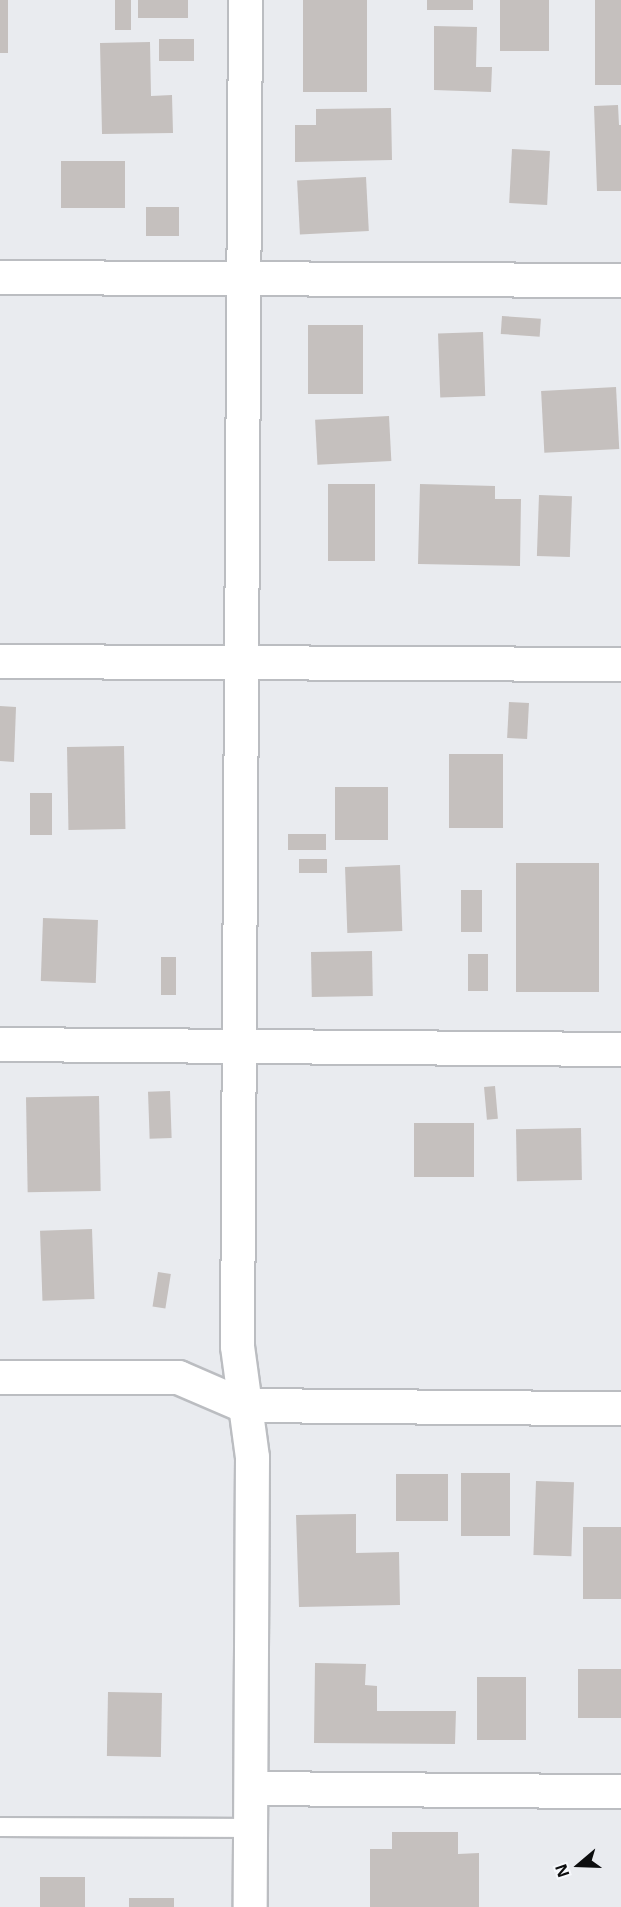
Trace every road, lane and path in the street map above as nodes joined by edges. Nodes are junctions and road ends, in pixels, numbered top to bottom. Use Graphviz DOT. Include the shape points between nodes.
graph roads {
  1 [pos="245,0"];
  2 [pos="0,277"];
  3 [pos="243,277"];
  4 [pos="621,280"];
  5 [pos="0,661"];
  6 [pos="240,662"];
  7 [pos="621,664"];
  8 [pos="0,1044"];
  9 [pos="238,1047"];
  10 [pos="621,1049"];
  11 [pos="0,1377"];
  12 [pos="243,1405"];
  13 [pos="621,1408"];
  14 [pos="251,1788"];
  15 [pos="621,1791"];
  16 [pos="0,1827"];
  17 [pos="251,1828"];
  18 [pos="250,1907"];
  1 -- 3 [label="street"];
  2 -- 3 [label="street"];
  3 -- 4 [label="street"];
  3 -- 6 [label="street"];
  5 -- 6 [label="street"];
  6 -- 7 [label="street"];
  6 -- 9 [label="street"];
  8 -- 9 [label="street"];
  9 -- 10 [label="street"];
  9 -- 12 [label="street" via="237,1346"];
  11 -- 12 [label="street" via="178,1377"];
  12 -- 13 [label="street"];
  12 -- 14 [label="street" via="252,1457"];
  14 -- 15 [label="street"];
  14 -- 17 [label="street"];
  16 -- 17 [label="lane"];
  17 -- 18 [label="street"];
}
